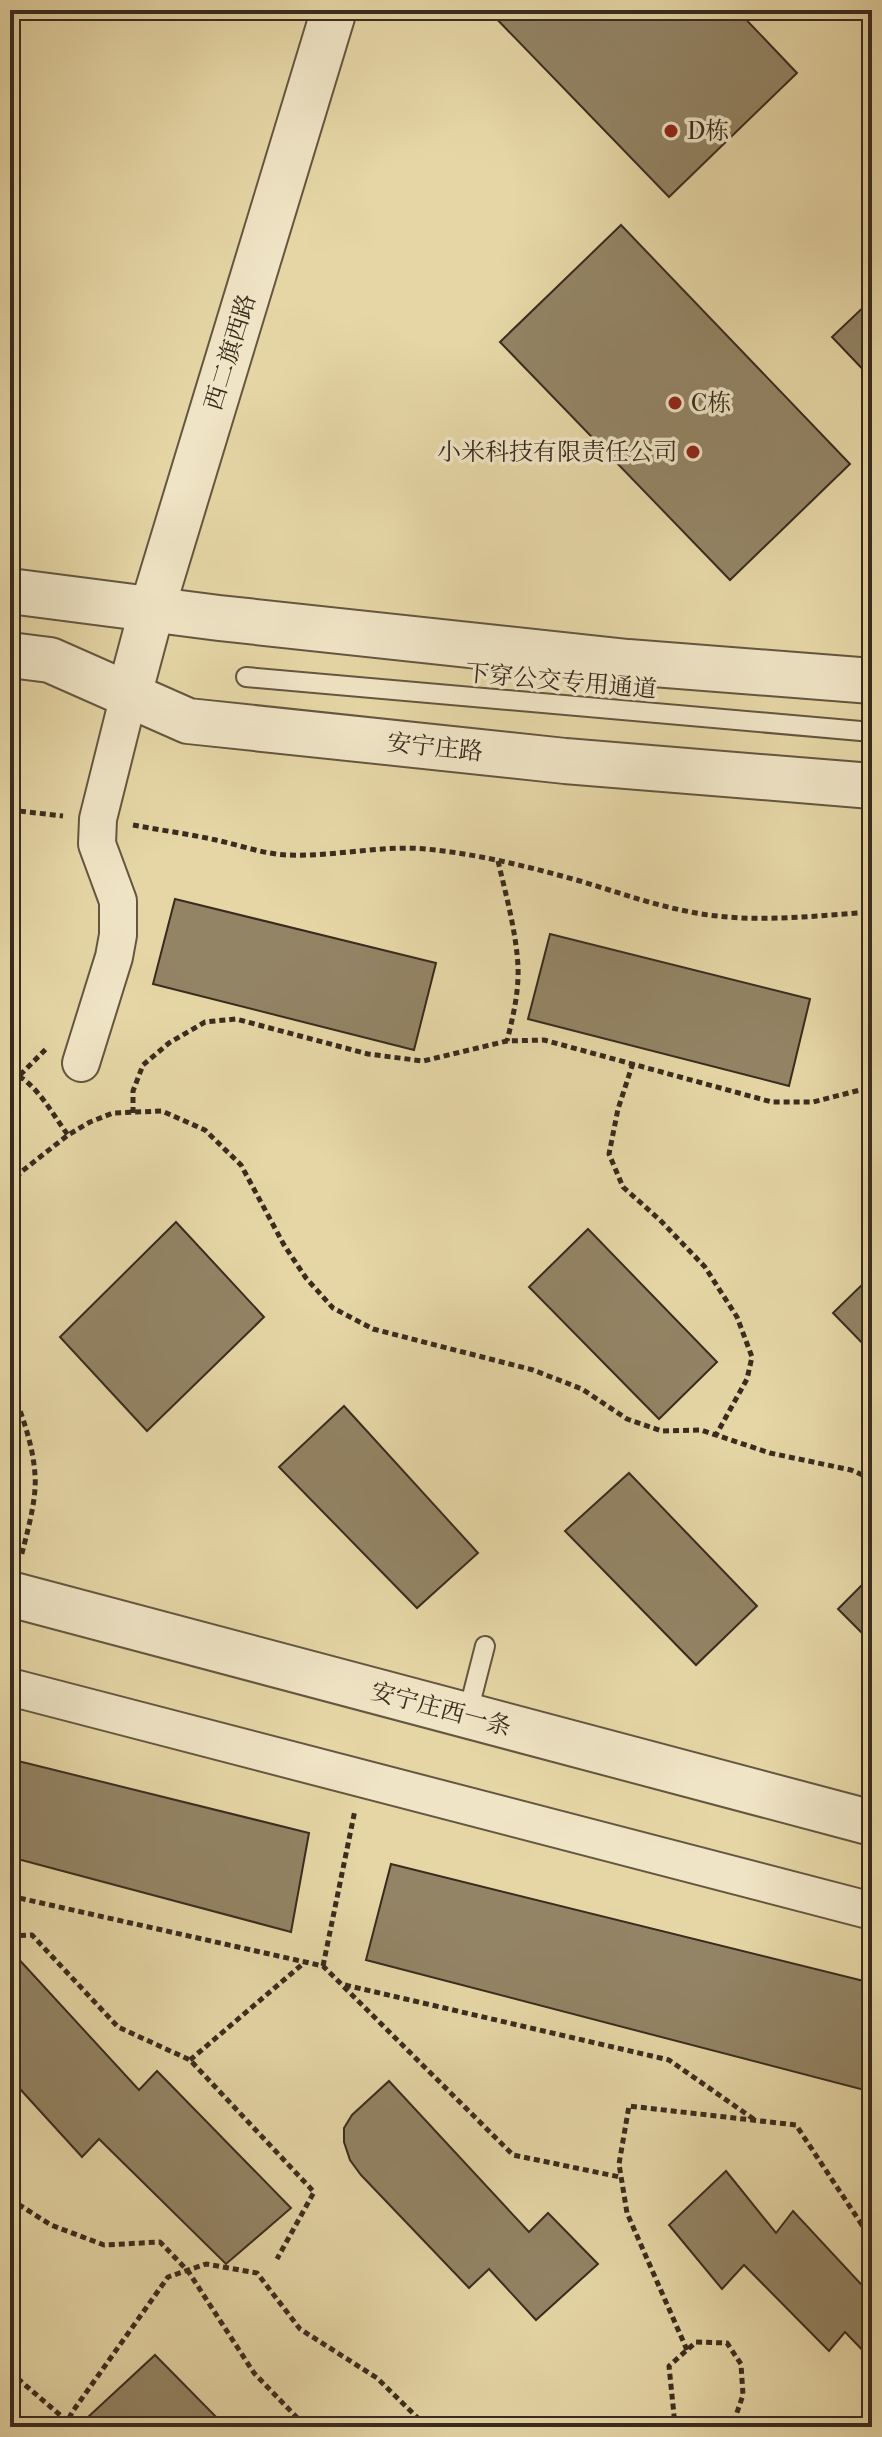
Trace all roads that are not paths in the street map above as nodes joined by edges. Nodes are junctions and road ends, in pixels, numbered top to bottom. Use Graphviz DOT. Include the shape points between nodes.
graph roads {
  1 [pos="334,10"];
  2 [pos="10,591"];
  3 [pos="152,609"];
  4 [pos="10,655"];
  5 [pos="246,677"];
  6 [pos="872,681"];
  7 [pos="129,695"];
  8 [pos="872,732"];
  9 [pos="872,786"];
  10 [pos="81,1063"];
  11 [pos="14,1582"];
  12 [pos="485,1646"];
  13 [pos="10,1687"];
  14 [pos="467,1716"];
  15 [pos="872,1823"];
  16 [pos="872,1911"];
  1 -- 3 [label="street, 西二旗西路"];
  2 -- 3 [label="street"];
  3 -- 6 [label="street" via="628,662"];
  3 -- 7 [label="street, 西二旗西路"];
  4 -- 7 [label="street, 安宁庄路" via="50,660"];
  5 -- 8 [label="lane, 下穿公交专用通道"];
  7 -- 9 [label="street, 安宁庄路" via="188,721 565,761"];
  7 -- 10 [label="street" via="98,819 97,844 118,901 118,935"];
  11 -- 14 [label="street, 安宁庄西一条"];
  12 -- 14 [label="lane"];
  13 -- 16 [label="street"];
  14 -- 15 [label="street, 安宁庄西一条"];
}
